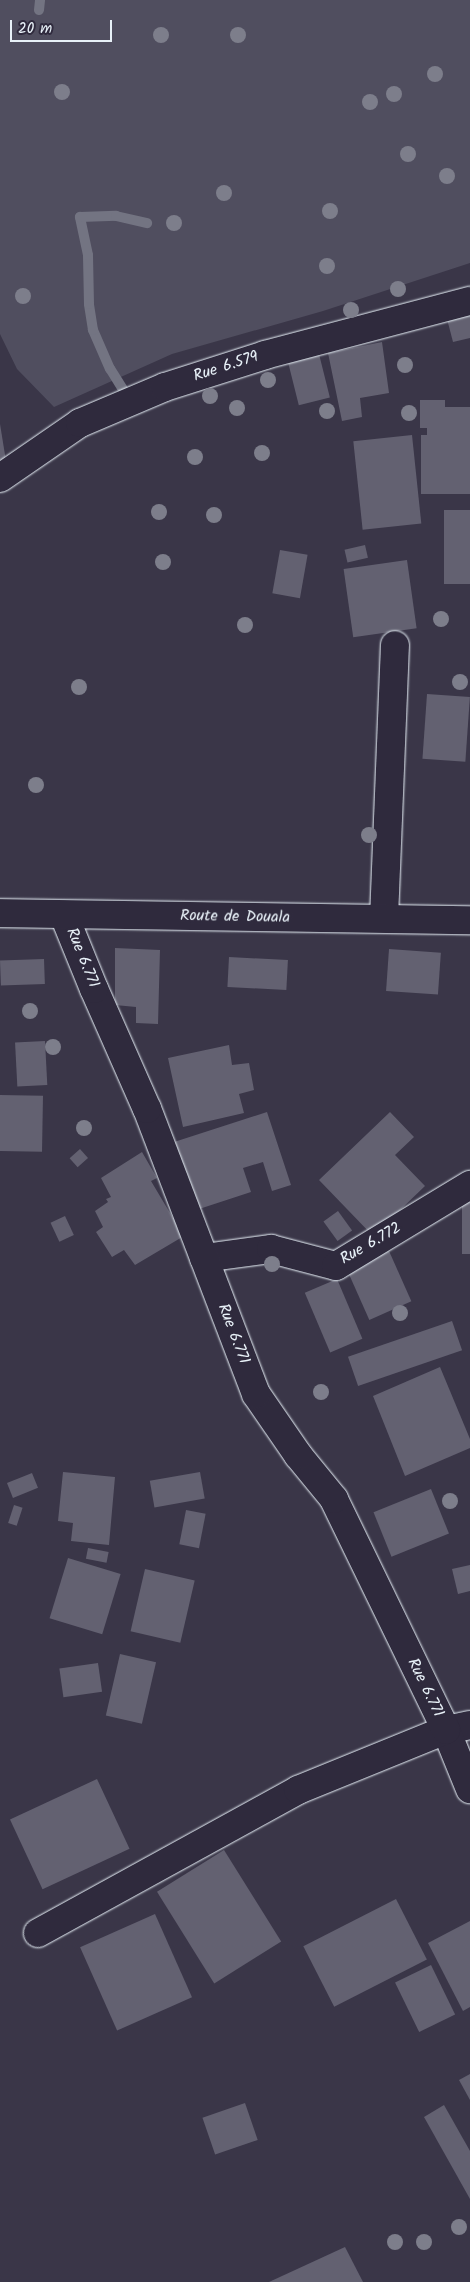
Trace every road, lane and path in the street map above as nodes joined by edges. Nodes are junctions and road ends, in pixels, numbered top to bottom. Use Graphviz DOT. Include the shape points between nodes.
graph roads {
  1 [pos="470,300"];
  2 [pos="0,478"];
  3 [pos="395,645"];
  4 [pos="0,913"];
  5 [pos="64,915"];
  6 [pos="384,918"];
  7 [pos="470,920"];
  8 [pos="470,1185"];
  9 [pos="204,1258"];
  10 [pos="458,1728"];
  11 [pos="470,1789"];
  12 [pos="38,1933"];
  1 -- 2 [label="main road, Rue 6.579" via="264,355 165,387 80,423"];
  3 -- 6 [label="main road"];
  4 -- 5 [label="main road, Route de Douala"];
  5 -- 6 [label="main road, Route de Douala"];
  5 -- 9 [label="main road, Rue 6.771" via="147,1109"];
  6 -- 7 [label="main road, Route de Douala"];
  8 -- 9 [label="main road, Rue 6.772" via="336,1266 271,1249"];
  9 -- 10 [label="main road, Rue 6.771" via="256,1394 298,1455 334,1499"];
  10 -- 11 [label="main road, Rue 6.771"];
  10 -- 12 [label="main road" via="298,1790"];
}
